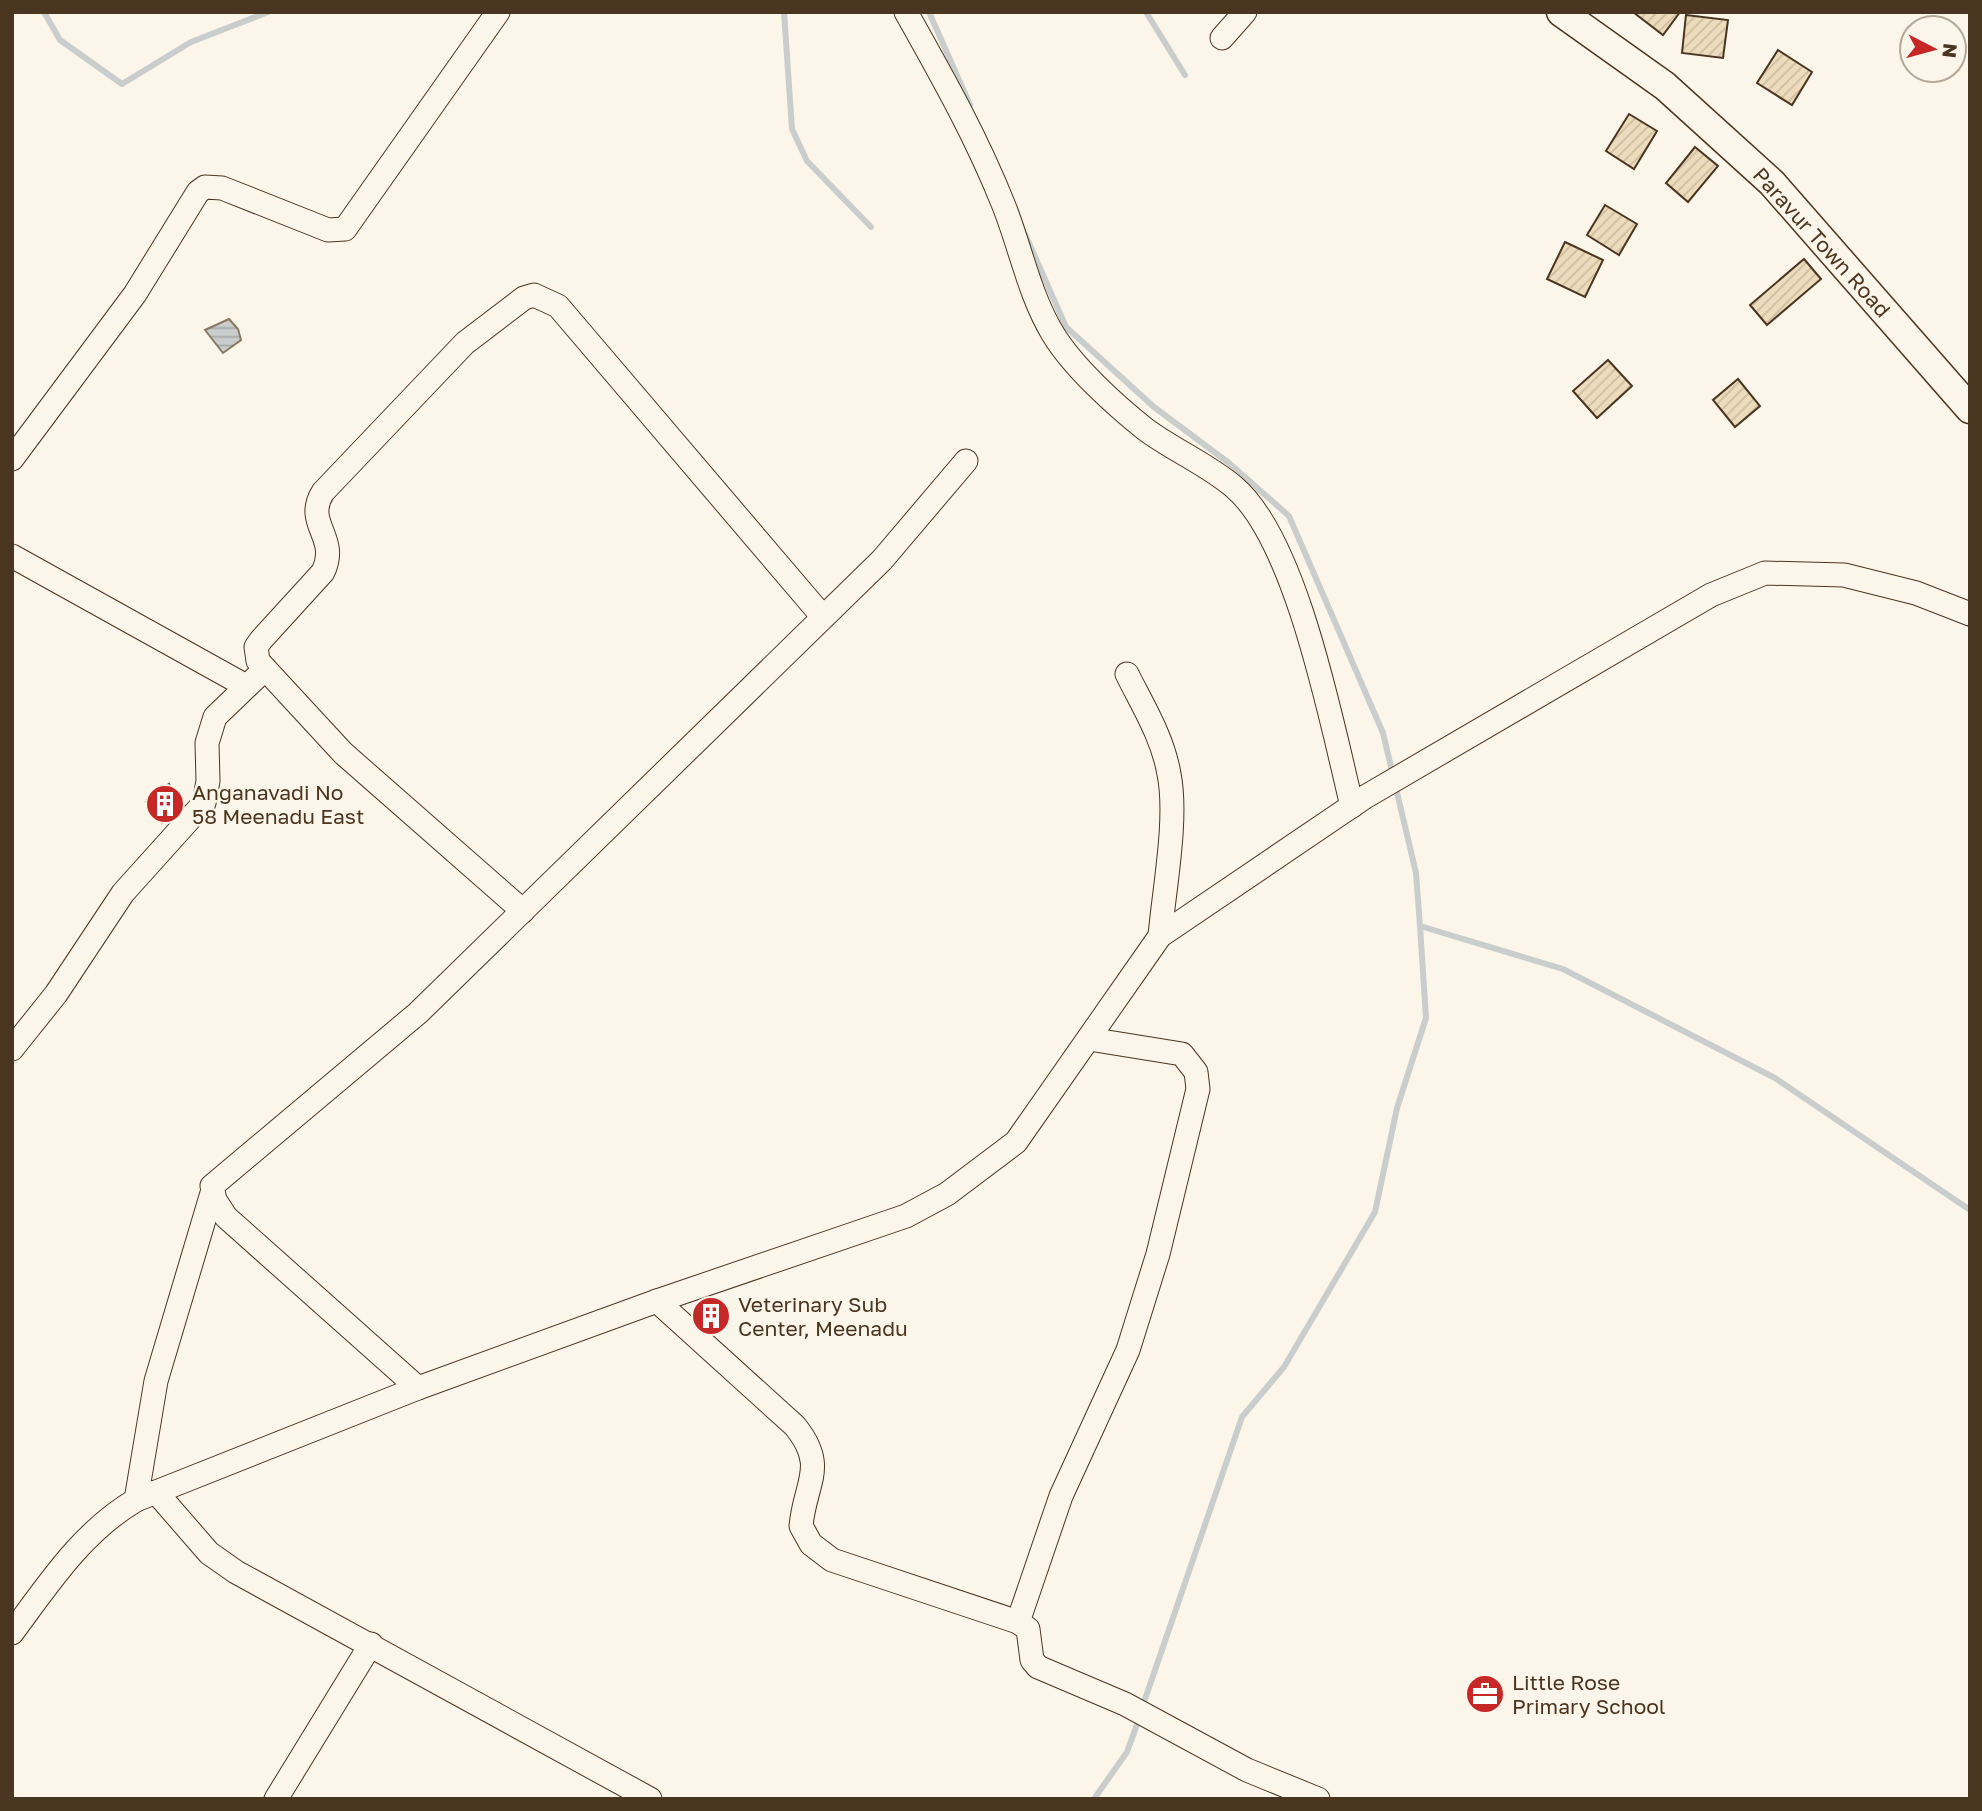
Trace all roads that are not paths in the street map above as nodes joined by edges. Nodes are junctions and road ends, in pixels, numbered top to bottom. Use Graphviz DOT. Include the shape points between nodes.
graph roads {
  1 [pos="498,12"];
  2 [pos="906,12"];
  3 [pos="1245,12"];
  4 [pos="1569,14"];
  5 [pos="1222,38"];
  6 [pos="1970,409"];
  7 [pos="12,459"];
  8 [pos="967,461"];
  9 [pos="12,556"];
  10 [pos="1970,614"];
  11 [pos="823,617"];
  12 [pos="265,669"];
  13 [pos="1127,674"];
  14 [pos="246,686"];
  15 [pos="1359,802"];
  16 [pos="523,911"];
  17 [pos="1160,936"];
  18 [pos="1089,1039"];
  19 [pos="12,1049"];
  20 [pos="212,1193"];
  21 [pos="657,1301"];
  22 [pos="418,1388"];
  23 [pos="146,1496"];
  24 [pos="1018,1622"];
  25 [pos="12,1633"];
  26 [pos="371,1644"];
  27 [pos="276,1799"];
  28 [pos="650,1799"];
  29 [pos="1318,1799"];
  1 -- 7 [label="street" via="345,229 328,230 222,188 205,187 198,192 135,293"];
  2 -- 15 [label="street" via="962,111 1005,207 1029,284 1072,361 1145,428 1234,487 1260,514 1287,574"];
  3 -- 5 [label="street"];
  4 -- 6 [label="main road, Paravur Town Road" via="1665,86 1772,183"];
  8 -- 11 [label="street" via="881,560"];
  9 -- 14 [label="street"];
  10 -- 15 [label="street" via="1916,593 1844,575 1765,573 1711,595"];
  11 -- 12 [label="street" via="558,306 534,295 523,298 465,343 323,492 317,515 329,545 329,559 323,572 256,647"];
  11 -- 16 [label="street"];
  12 -- 14 [label="street"];
  12 -- 16 [label="street" via="342,752"];
  13 -- 17 [label="street" via="1158,736 1170,774"];
  14 -- 19 [label="street" via="223,707 210,729 204,803 123,893 56,994"];
  15 -- 17 [label="street"];
  16 -- 20 [label="street" via="418,1013 218,1179"];
  17 -- 18 [label="street"];
  18 -- 21 [label="street" via="1016,1142 947,1194 906,1216"];
  18 -- 24 [label="street" via="1182,1054 1196,1072 1198,1089 1158,1254 1128,1350 1061,1496"];
  20 -- 22 [label="street" via="226,1217"];
  20 -- 23 [label="street" via="156,1381"];
  21 -- 22 [label="street"];
  21 -- 24 [label="street" via="795,1426 810,1447 814,1470 801,1526 820,1553"];
  22 -- 23 [label="street"];
  23 -- 25 [label="street" via="108,1518 74,1550"];
  23 -- 26 [label="street" via="222,1563"];
  24 -- 29 [label="street" via="1028,1629 1032,1660 1038,1667 1125,1704 1247,1770"];
  26 -- 27 [label="street"];
  26 -- 28 [label="street"];
}
